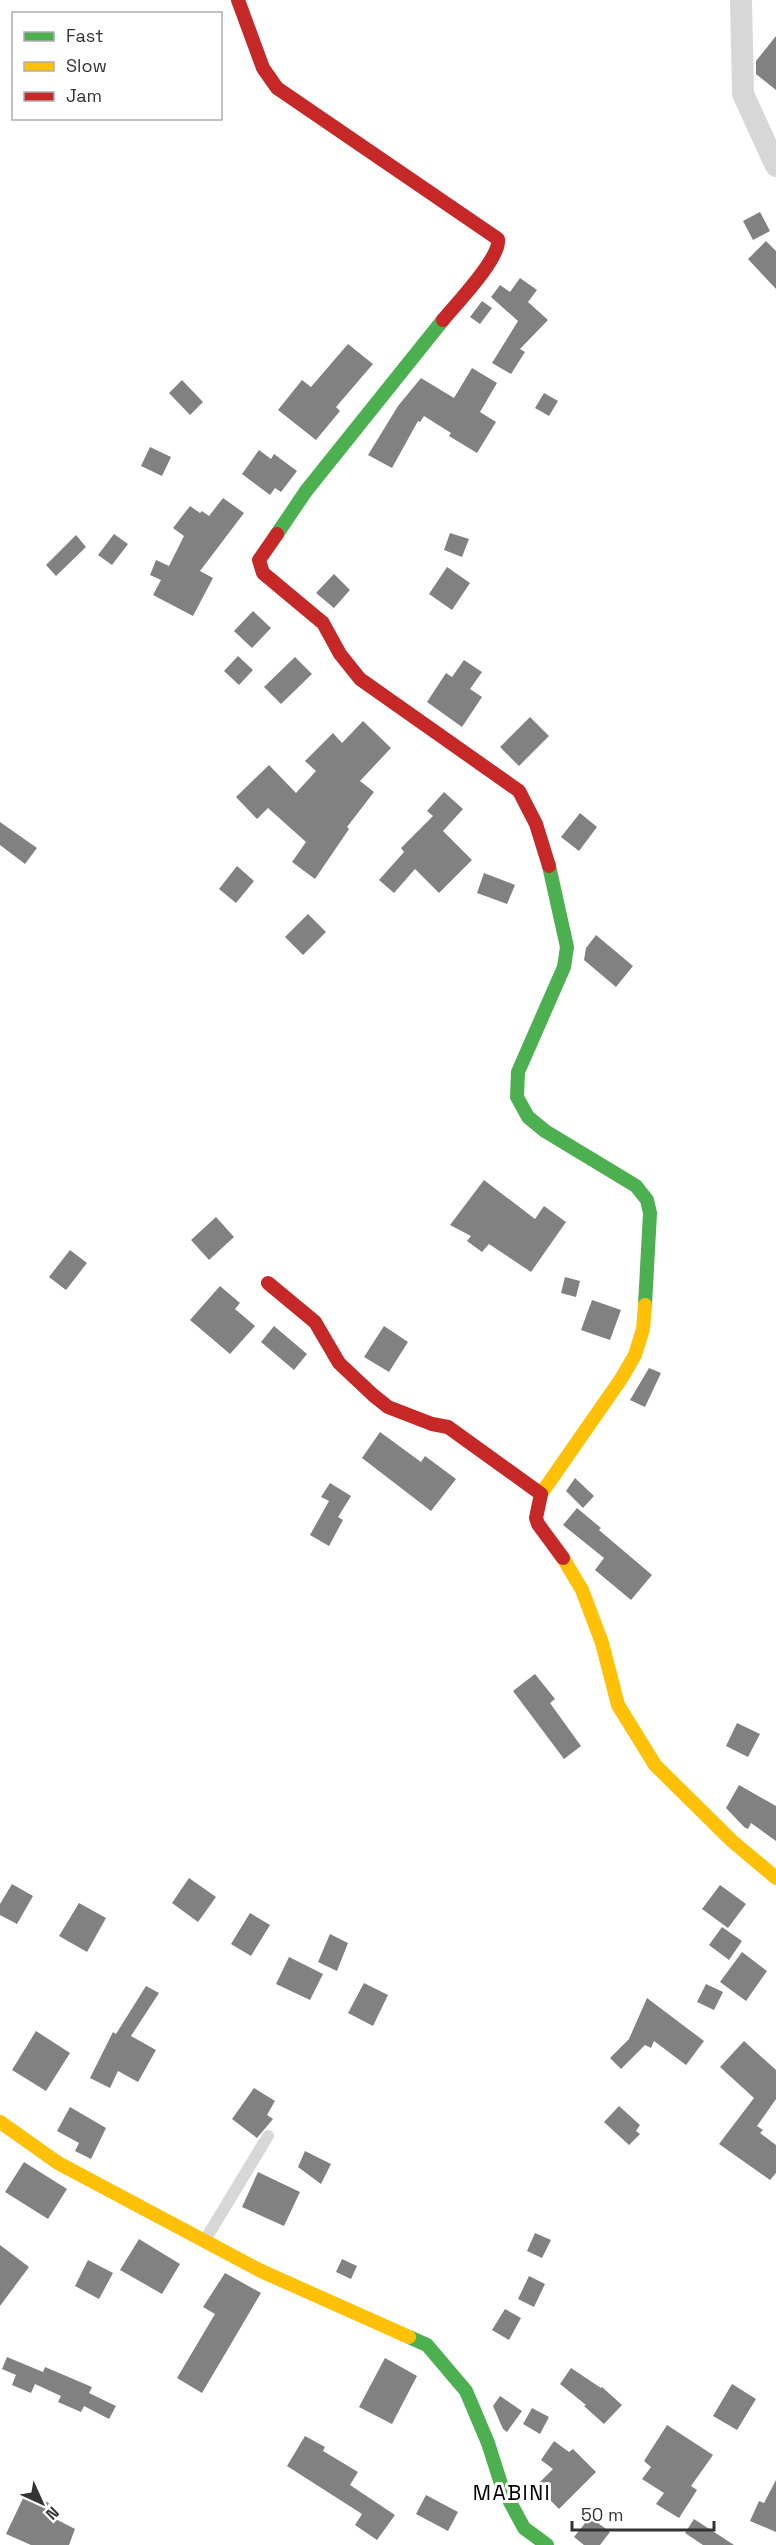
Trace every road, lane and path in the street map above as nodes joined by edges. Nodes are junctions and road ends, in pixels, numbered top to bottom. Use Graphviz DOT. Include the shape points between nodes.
graph roads {
  1 [pos="238,0"];
  2 [pos="741,0"];
  3 [pos="776,166"];
  4 [pos="268,1282"];
  5 [pos="541,1494"];
  6 [pos="776,1878"];
  7 [pos="0,2122"];
  8 [pos="268,2136"];
  9 [pos="205,2241"];
  10 [pos="547,2545"];
  1 -- 5 [label="street" via="263,68 277,88 498,239 499,246 491,260 306,491 261,555 259,566 322,623 360,679 519,792 549,861 567,947 564,967 518,1072 517,1097 528,1117 578,1153 624,1176 646,1196 650,1207 643,1329 635,1355"];
  2 -- 3 [label="street" via="743,94"];
  4 -- 5 [label="street" via="315,1322 339,1363 388,1407 448,1427"];
  5 -- 6 [label="street" via="538,1524 582,1590 602,1643 618,1705 654,1765"];
  7 -- 9 [label="street" via="58,2163"];
  8 -- 9 [label="lane"];
  9 -- 10 [label="street" via="261,2271 427,2345 466,2391 502,2487 524,2528"];
}
